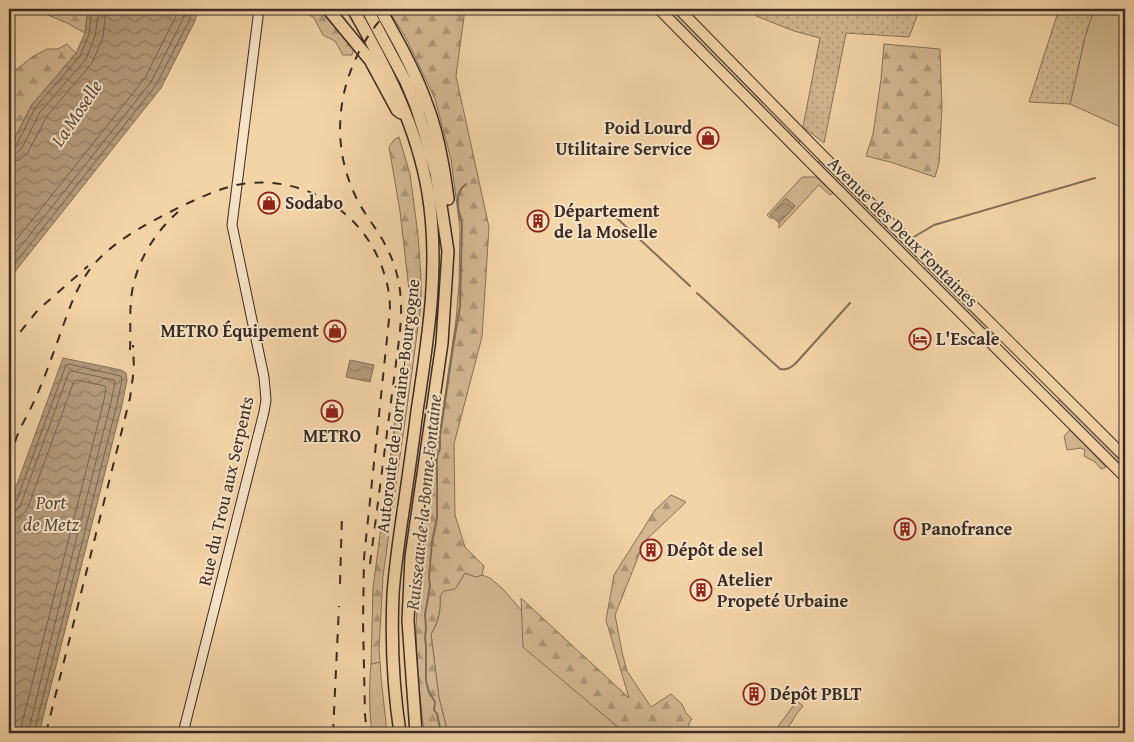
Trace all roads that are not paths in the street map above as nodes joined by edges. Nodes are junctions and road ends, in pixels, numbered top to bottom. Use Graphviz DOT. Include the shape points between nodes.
graph roads {
  1 [pos="259,9"];
  2 [pos="328,9"];
  3 [pos="353,9"];
  4 [pos="367,9"];
  5 [pos="381,9"];
  6 [pos="659,9"];
  7 [pos="679,9"];
  8 [pos="408,119"];
  9 [pos="448,251"];
  10 [pos="1125,457"];
  11 [pos="1125,477"];
  12 [pos="183,733"];
  13 [pos="400,733"];
  14 [pos="416,733"];
  1 -- 12 [label="street, Rue du Trou aux Serpents" via="232,225 266,400"];
  2 -- 8 [label="highway" via="370,60 397,110"];
  3 -- 8 [label="highway, Autoroute de Lorraine-Bourgogne" via="386,69"];
  4 -- 9 [label="highway, Autoroute de Lorraine-Bourgogne" via="416,106 436,173"];
  5 -- 9 [label="highway" via="418,80 434,128 445,172"];
  6 -- 11 [label="main road, Avenue des Deux Fontaines"];
  7 -- 10 [label="main road, Avenue des Deux Fontaines"];
  8 -- 13 [label="highway, Autoroute de Lorraine-Bourgogne" via="428,194 433,275 432,303 393,593 392,658"];
  9 -- 14 [label="highway, Autoroute de Lorraine-Bourgogne" via="442,343 411,557 408,622"];
}
